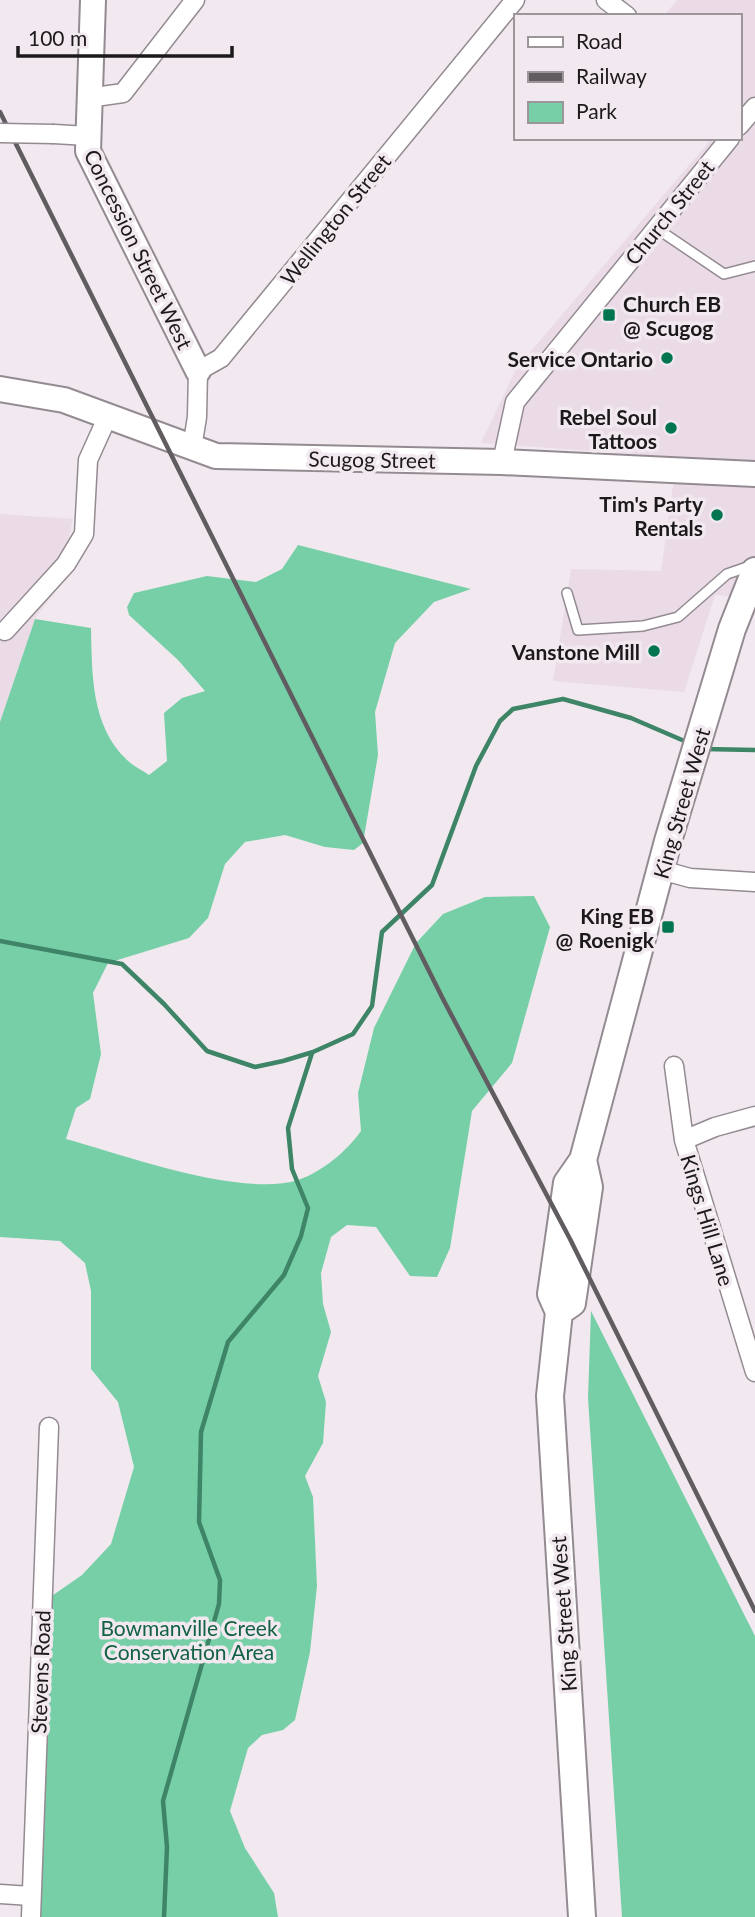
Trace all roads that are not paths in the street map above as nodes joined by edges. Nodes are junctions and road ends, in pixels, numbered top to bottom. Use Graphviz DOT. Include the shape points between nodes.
graph roads {
  1 [pos="93,0"];
  2 [pos="195,0"];
  3 [pos="607,0"];
  4 [pos="507,3"];
  5 [pos="624,14"];
  6 [pos="89,98"];
  7 [pos="750,107"];
  8 [pos="741,123"];
  9 [pos="0,133"];
  10 [pos="88,136"];
  11 [pos="728,140"];
  12 [pos="656,228"];
  13 [pos="755,266"];
  14 [pos="198,371"];
  15 [pos="0,389"];
  16 [pos="107,418"];
  17 [pos="192,448"];
  18 [pos="502,462"];
  19 [pos="755,474"];
  20 [pos="755,564"];
  21 [pos="755,571"];
  22 [pos="566,593"];
  23 [pos="2,632"];
  24 [pos="661,870"];
  25 [pos="755,882"];
  26 [pos="674,1066"];
  27 [pos="755,1116"];
  28 [pos="684,1140"];
  29 [pos="754,1363"];
  30 [pos="49,1427"];
  31 [pos="0,1894"];
  32 [pos="31,1896"];
  33 [pos="31,1917"];
  34 [pos="582,1917"];
  1 -- 6 [label="street, Concession Street West"];
  2 -- 6 [label="street" via="123,93"];
  3 -- 5 [label="street"];
  4 -- 14 [label="street, Wellington Street" via="220,358"];
  6 -- 10 [label="street, Concession Street West"];
  7 -- 8 [label="street"];
  9 -- 10 [label="street, bridge"];
  10 -- 14 [label="street, Concession Street West" via="88,151"];
  11 -- 12 [label="street, Church Street"];
  12 -- 13 [label="lane" via="724,274"];
  12 -- 18 [label="street, Church Street" via="514,402"];
  14 -- 17 [label="street"];
  15 -- 16 [label="street, Scugog Street" via="64,400"];
  16 -- 17 [label="street, Scugog Street"];
  16 -- 23 [label="street" via="88,460 84,534 66,564"];
  17 -- 18 [label="street, Scugog Street" via="216,456"];
  18 -- 19 [label="street, Scugog Street"];
  20 -- 22 [label="lane" via="727,574 678,617 643,626 578,629"];
  21 -- 24 [label="main road, King Street West" via="732,629"];
  24 -- 25 [label="street" via="690,878"];
  24 -- 34 [label="main road, King Street West" via="583,1160 567,1183 551,1294 559,1312 550,1396"];
  26 -- 28 [label="street, Kings Hill Lane"];
  27 -- 28 [label="street"];
  28 -- 29 [label="street, Kings Hill Lane"];
  30 -- 32 [label="street, Stevens Road"];
  31 -- 32 [label="street"];
  32 -- 33 [label="street, Stevens Road"];
}
